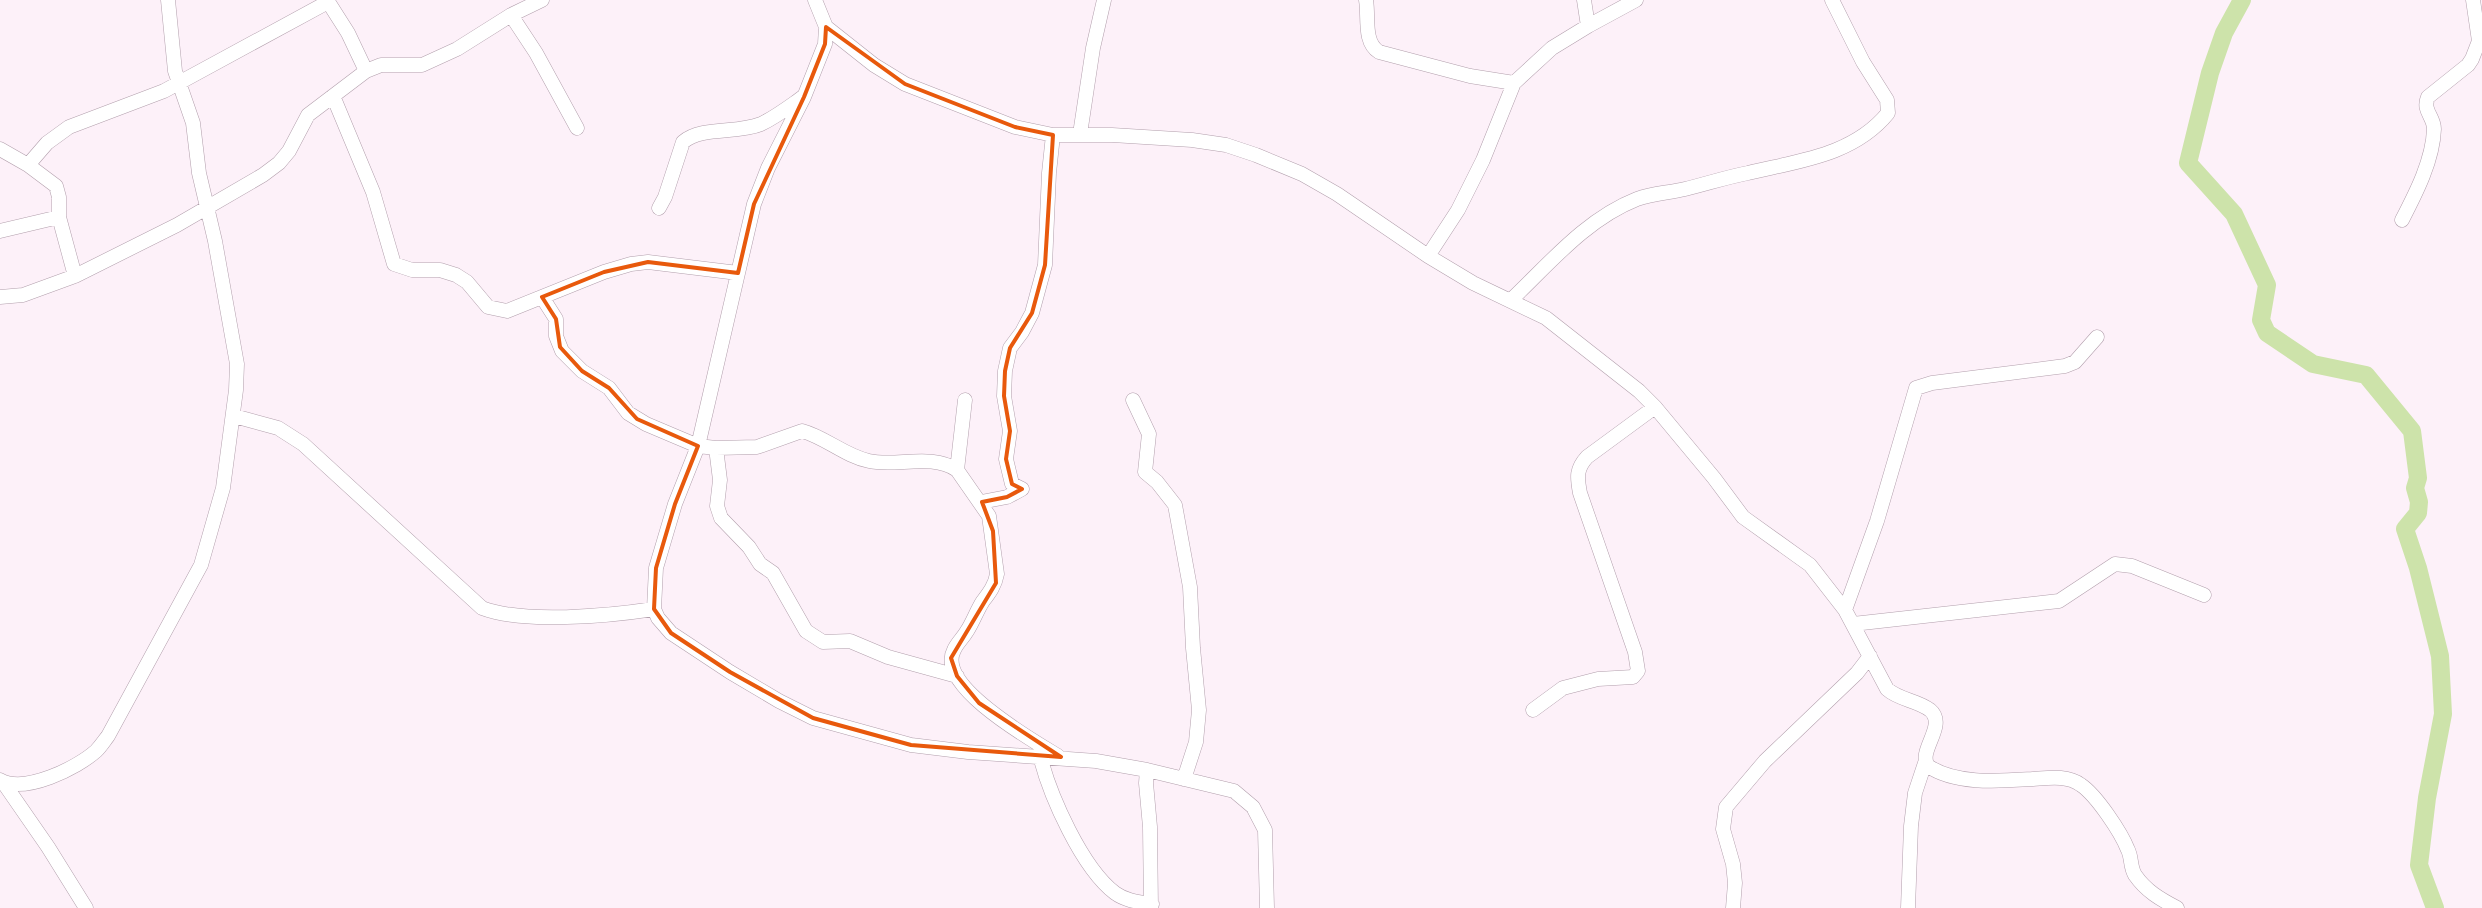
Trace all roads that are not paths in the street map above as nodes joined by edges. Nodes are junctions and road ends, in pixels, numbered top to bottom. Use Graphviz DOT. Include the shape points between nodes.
graph roads {
  1 [pos="168,0"];
  2 [pos="542,0"];
  3 [pos="815,0"];
  4 [pos="1104,0"];
  5 [pos="1366,0"];
  6 [pos="1584,0"];
  7 [pos="1636,0"];
  8 [pos="1832,0"];
  9 [pos="2473,0"];
  10 [pos="328,1"];
  11 [pos="511,15"];
  12 [pos="1588,26"];
  13 [pos="826,27"];
  14 [pos="366,71"];
  15 [pos="178,82"];
  16 [pos="1514,83"];
  17 [pos="333,96"];
  18 [pos="804,97"];
  19 [pos="577,128"];
  20 [pos="1080,134"];
  21 [pos="1053,135"];
  22 [pos="0,149"];
  23 [pos="28,165"];
  24 [pos="208,208"];
  25 [pos="659,208"];
  26 [pos="59,217"];
  27 [pos="2402,220"];
  28 [pos="0,231"];
  29 [pos="1428,256"];
  30 [pos="738,273"];
  31 [pos="74,276"];
  32 [pos="0,297"];
  33 [pos="542,297"];
  34 [pos="1510,300"];
  35 [pos="2097,337"];
  36 [pos="965,400"];
  37 [pos="1133,400"];
  38 [pos="1655,407"];
  39 [pos="234,416"];
  40 [pos="698,446"];
  41 [pos="716,448"];
  42 [pos="957,470"];
  43 [pos="981,502"];
  44 [pos="2204,595"];
  45 [pos="654,609"];
  46 [pos="1845,610"];
  47 [pos="1853,624"];
  48 [pos="1870,656"];
  49 [pos="957,676"];
  50 [pos="1533,710"];
  51 [pos="1040,756"];
  52 [pos="1061,757"];
  53 [pos="1926,763"];
  54 [pos="1147,770"];
  55 [pos="1184,779"];
  56 [pos="2,781"];
  57 [pos="1152,906"];
  58 [pos="86,908"];
  59 [pos="1267,908"];
  60 [pos="1733,908"];
  61 [pos="1908,908"];
  62 [pos="2177,908"];
  1 -- 15 [label="street" via="172,55"];
  2 -- 11 [label="street"];
  3 -- 13 [label="street"];
  4 -- 20 [label="street" via="1092,48"];
  5 -- 16 [label="street" via="1369,39 1379,52 1470,76"];
  6 -- 12 [label="street"];
  7 -- 12 [label="street"];
  8 -- 34 [label="street" via="1863,62 1887,100 1888,113 1874,128 1843,147 1813,159 1636,199 1572,241"];
  9 -- 27 [label="street" via="2479,41 2468,65 2428,97 2426,110 2434,128 2427,162 2419,188"];
  10 -- 14 [label="street"];
  10 -- 15 [label="street"];
  11 -- 14 [label="street" via="457,49 422,65 381,65"];
  11 -- 19 [label="street"];
  12 -- 16 [label="street" via="1552,48"];
  13 -- 18 [label="street" via="825,44"];
  13 -- 21 [label="street" via="874,65 905,84 1015,127"];
  14 -- 17 [label="street"];
  15 -- 23 [label="street" via="143,100 69,127 46,142"];
  15 -- 24 [label="street" via="192,124"];
  16 -- 29 [label="street" via="1475,176 1458,210"];
  17 -- 24 [label="street" via="308,115 279,163"];
  17 -- 33 [label="street" via="376,201 394,264 412,270 440,270 456,275 467,282 488,307 497,310 514,309"];
  18 -- 25 [label="street" via="760,124 695,134 688,138 683,142"];
  18 -- 30 [label="street" via="768,168 754,204"];
  20 -- 21 [label="street"];
  20 -- 29 [label="street" via="1192,140 1226,145 1256,155 1302,174 1337,194"];
  21 -- 43 [label="street" via="1048,173 1045,265 1032,313 1010,348 1005,371 1004,396 1010,431 1006,459 1012,484 1022,489 1007,497"];
  22 -- 23 [label="street"];
  23 -- 26 [label="street" via="56,186"];
  24 -- 31 [label="street"];
  24 -- 39 [label="street" via="236,364"];
  26 -- 28 [label="street"];
  26 -- 31 [label="street"];
  29 -- 34 [label="street" via="1473,283"];
  30 -- 33 [label="street" via="648,262 604,272"];
  30 -- 40 [label="street"];
  31 -- 32 [label="street" via="23,295"];
  33 -- 40 [label="street" via="556,319 560,347 582,371 609,388 628,413 637,419"];
  34 -- 38 [label="street" via="1546,318"];
  35 -- 46 [label="street" via="2075,362 2065,366 1916,388 1877,521"];
  36 -- 42 [label="street"];
  37 -- 55 [label="street" via="1149,434 1144,472 1157,482 1174,505 1190,586 1199,710 1196,742"];
  38 -- 46 [label="street" via="1714,478 1737,512 1810,565"];
  38 -- 50 [label="street" via="1587,457 1578,466 1576,476 1635,652 1638,671 1633,677 1598,679 1564,688"];
  39 -- 45 [label="street" via="278,428 303,444 482,608 502,614 541,616 600,616"];
  39 -- 56 [label="street" via="223,488 201,565 108,736 97,750 58,773 20,785"];
  40 -- 41 [label="street"];
  40 -- 45 [label="street" via="663,539 656,568"];
  41 -- 42 [label="street" via="757,447 802,431 867,461 884,464 910,461"];
  41 -- 49 [label="street" via="720,480 717,506 721,518 760,564 773,573 806,630 823,642 850,641 888,657"];
  42 -- 43 [label="street"];
  43 -- 49 [label="street" via="993,531 996,582 953,651 952,665"];
  44 -- 47 [label="street" via="2132,566 2115,564 2059,601"];
  45 -- 51 [label="street" via="671,633 730,672 813,718 911,745"];
  46 -- 47 [label="street"];
  47 -- 48 [label="street"];
  48 -- 53 [label="street" via="1884,684 1893,694 1930,710 1934,716 1936,722"];
  48 -- 60 [label="street" via="1857,673 1765,761 1726,807 1723,829 1733,864"];
  49 -- 52 [label="street" via="979,703 996,717"];
  51 -- 52 [label="street"];
  51 -- 57 [label="street" via="1051,795 1099,877 1116,893"];
  52 -- 54 [label="street"];
  53 -- 61 [label="street" via="1915,793"];
  53 -- 62 [label="street" via="1949,777 1999,780 2058,777 2082,785 2125,844 2136,877 2148,891"];
  54 -- 55 [label="street"];
  54 -- 57 [label="street"];
  55 -- 59 [label="street" via="1234,791 1253,807 1265,830"];
  56 -- 58 [label="street"];
}
